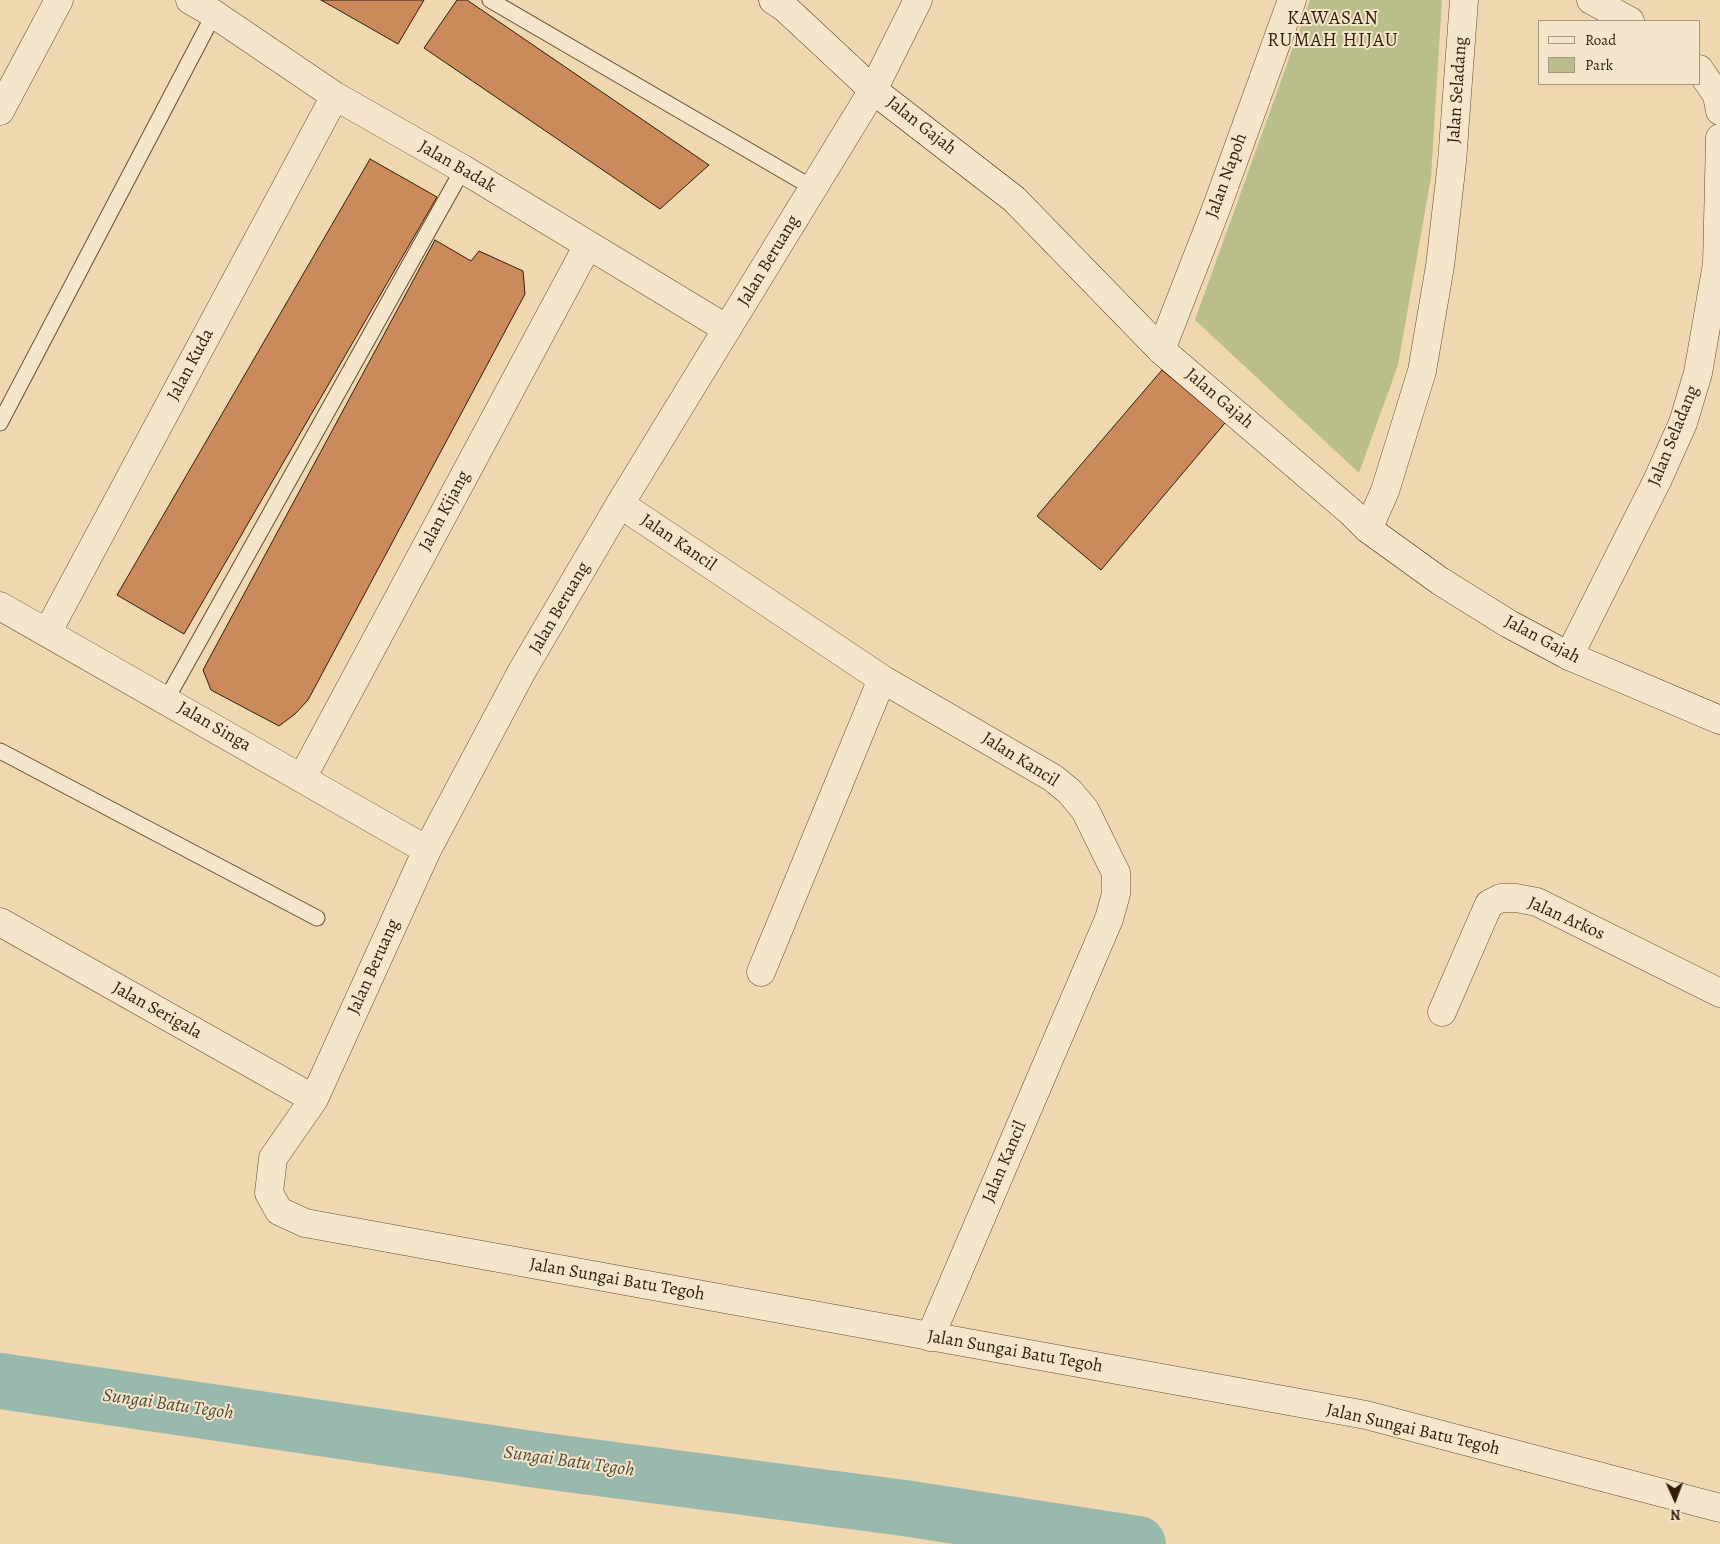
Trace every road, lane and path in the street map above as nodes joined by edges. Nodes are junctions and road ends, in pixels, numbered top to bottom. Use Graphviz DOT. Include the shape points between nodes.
graph roads {
  1 [pos="59,0"];
  2 [pos="190,0"];
  3 [pos="490,0"];
  4 [pos="772,0"];
  5 [pos="918,0"];
  6 [pos="1292,0"];
  7 [pos="1464,0"];
  8 [pos="1591,0"];
  9 [pos="214,14"];
  10 [pos="1628,20"];
  11 [pos="1700,70"];
  12 [pos="873,90"];
  13 [pos="335,96"];
  14 [pos="0,111"];
  15 [pos="1720,111"];
  16 [pos="1720,138"];
  17 [pos="463,169"];
  18 [pos="813,188"];
  19 [pos="588,245"];
  20 [pos="727,329"];
  21 [pos="1161,350"];
  22 [pos="0,423"];
  23 [pos="620,504"];
  24 [pos="1368,528"];
  25 [pos="0,606"];
  26 [pos="47,633"];
  27 [pos="1570,656"];
  28 [pos="882,679"];
  29 [pos="166,700"];
  30 [pos="1720,720"];
  31 [pos="0,751"];
  32 [pos="302,778"];
  33 [pos="427,850"];
  34 [pos="317,918"];
  35 [pos="0,922"];
  36 [pos="761,972"];
  37 [pos="1720,993"];
  38 [pos="1442,1012"];
  39 [pos="314,1099"];
  40 [pos="305,1223"];
  41 [pos="930,1337"];
  42 [pos="1720,1508"];
  1 -- 14 [label="street"];
  2 -- 9 [label="street, Jalan Badak"];
  3 -- 18 [label="lane"];
  4 -- 12 [label="street, Jalan Gajah" via="785,8"];
  5 -- 12 [label="street, Jalan Beruang"];
  6 -- 21 [label="street, Jalan Napoh"];
  7 -- 24 [label="street, Jalan Seladang" via="1452,162 1440,266 1422,371 1385,491"];
  8 -- 10 [label="street"];
  9 -- 13 [label="street, Jalan Badak"];
  9 -- 22 [label="lane"];
  11 -- 15 [label="street" via="1717,95"];
  12 -- 18 [label="street, Jalan Beruang"];
  12 -- 21 [label="street, Jalan Gajah" via="1014,198"];
  13 -- 17 [label="street, Jalan Badak"];
  13 -- 26 [label="street, Jalan Kuda"];
  16 -- 27 [label="street, Jalan Seladang" via="1716,264 1698,374 1683,422 1657,481"];
  17 -- 19 [label="street, Jalan Badak"];
  17 -- 29 [label="lane"];
  18 -- 20 [label="street, Jalan Beruang"];
  19 -- 20 [label="street, Jalan Badak"];
  19 -- 32 [label="street, Jalan Kijang"];
  20 -- 23 [label="street, Jalan Beruang"];
  21 -- 24 [label="street, Jalan Gajah"];
  23 -- 28 [label="street, Jalan Kancil"];
  23 -- 33 [label="street, Jalan Beruang" via="522,671"];
  24 -- 27 [label="street, Jalan Gajah" via="1440,581 1509,624"];
  25 -- 26 [label="street, Jalan Singa"];
  26 -- 29 [label="street, Jalan Singa"];
  27 -- 30 [label="street, Jalan Gajah"];
  28 -- 36 [label="street"];
  28 -- 41 [label="street, Jalan Kancil" via="1053,778 1070,792 1085,810 1116,873 1116,894 1108,919"];
  29 -- 32 [label="street, Jalan Singa"];
  31 -- 34 [label="lane"];
  32 -- 33 [label="street, Jalan Singa"];
  33 -- 39 [label="street, Jalan Beruang"];
  35 -- 39 [label="street, Jalan Serigala"];
  37 -- 38 [label="street, Jalan Arkos" via="1537,902 1501,898 1489,904"];
  39 -- 40 [label="street, Jalan Beruang" via="273,1158 269,1193 279,1211"];
  40 -- 41 [label="street, Jalan Sungai Batu Tegoh"];
  41 -- 42 [label="street, Jalan Sungai Batu Tegoh" via="1366,1415"];
}
